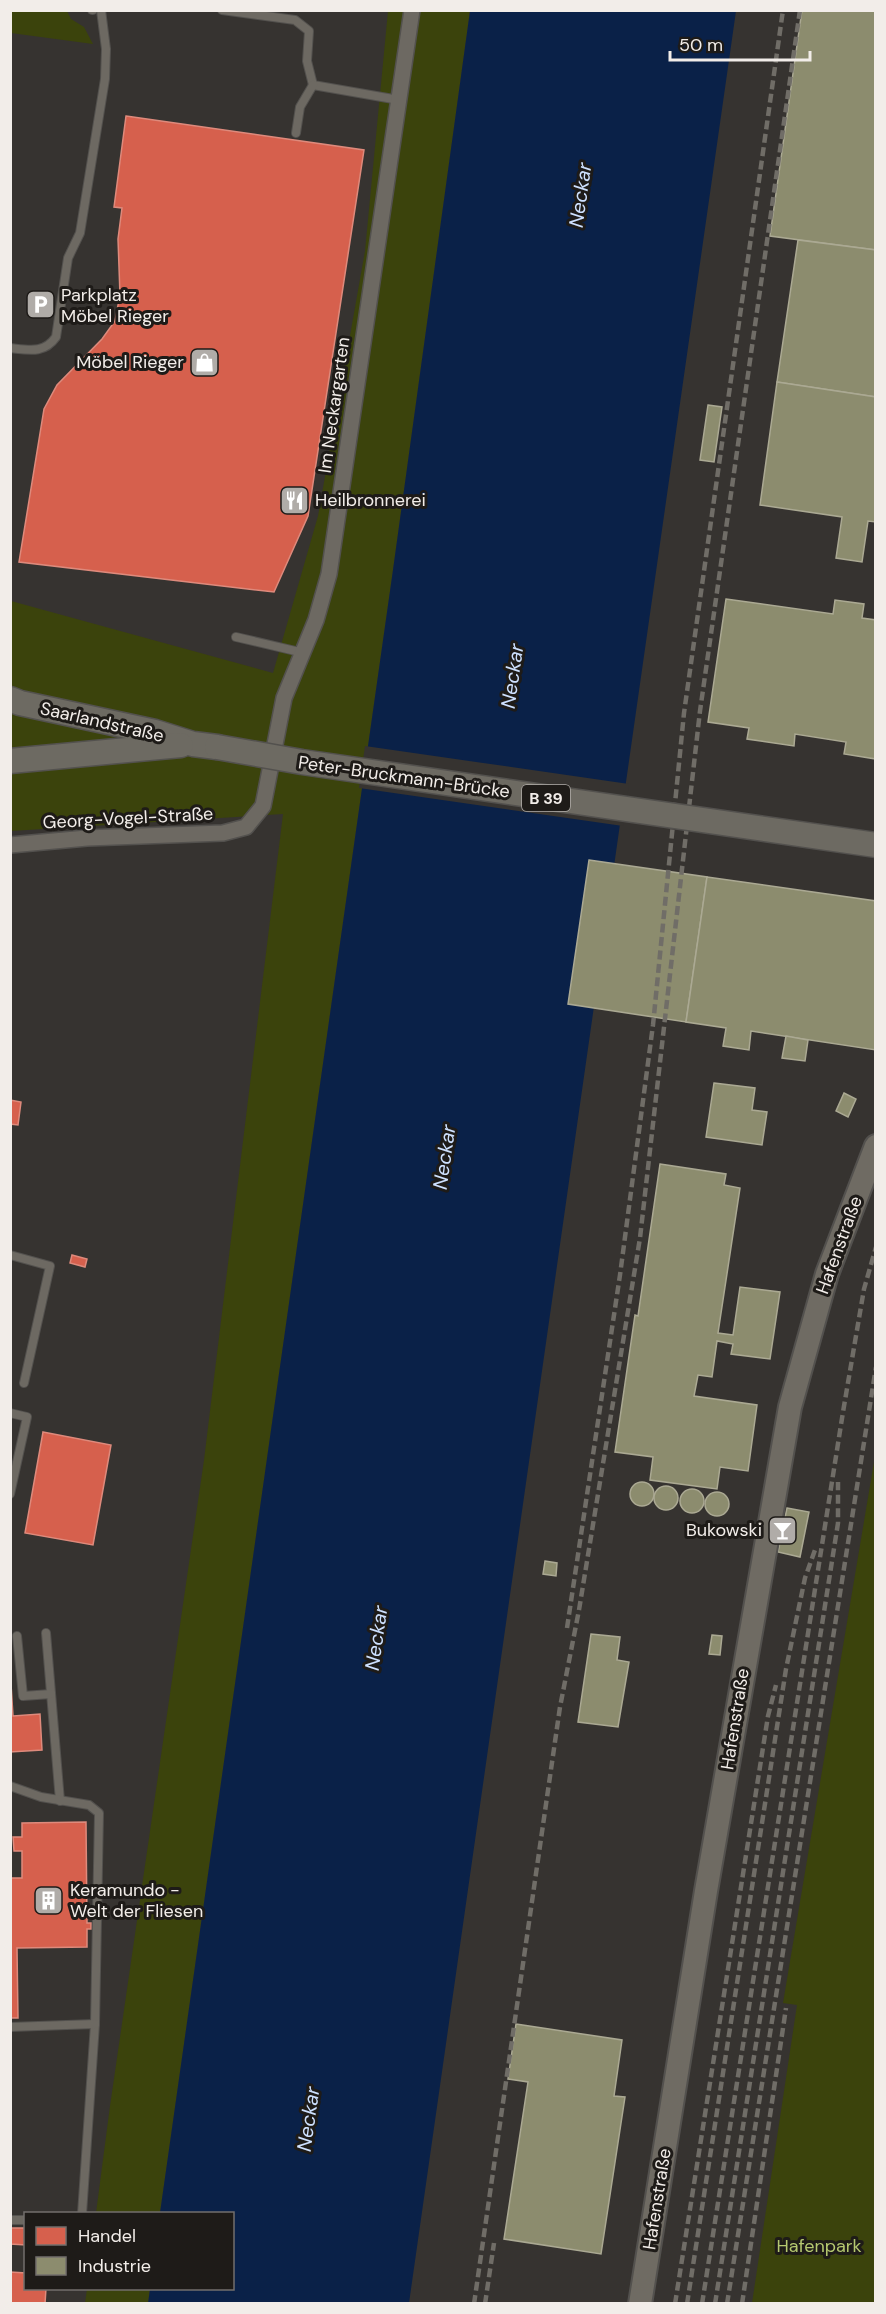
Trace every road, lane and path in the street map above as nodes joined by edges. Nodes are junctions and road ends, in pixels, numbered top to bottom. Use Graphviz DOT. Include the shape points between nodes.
graph roads {
  1 [pos="100,10"];
  2 [pos="222,10"];
  3 [pos="412,10"];
  4 [pos="314,85"];
  5 [pos="399,100"];
  6 [pos="296,133"];
  7 [pos="10,348"];
  8 [pos="236,636"];
  9 [pos="304,654"];
  10 [pos="10,699"];
  11 [pos="193,744"];
  12 [pos="218,747"];
  13 [pos="10,761"];
  14 [pos="246,827"];
  15 [pos="10,844"];
  16 [pos="876,845"];
  17 [pos="876,1146"];
  18 [pos="10,1255"];
  19 [pos="24,1383"];
  20 [pos="10,1413"];
  21 [pos="10,1494"];
  22 [pos="46,1633"];
  23 [pos="17,1636"];
  24 [pos="51,1694"];
  25 [pos="10,1786"];
  26 [pos="60,1801"];
  27 [pos="95,2024"];
  28 [pos="10,2027"];
  29 [pos="82,2212"];
  30 [pos="640,2304"];
  1 -- 7 [label="lane" via="106,49 105,79 80,233 68,258 56,337 37,351"];
  2 -- 4 [label="lane" via="295,20 309,31 307,62"];
  3 -- 5 [label="street, Im Neckargarten"];
  4 -- 5 [label="lane"];
  4 -- 6 [label="lane" via="300,107"];
  5 -- 9 [label="street, Im Neckargarten" via="329,574"];
  8 -- 9 [label="lane"];
  9 -- 14 [label="street, Im Neckargarten" via="284,698 263,806"];
  10 -- 11 [label="main road, Saarlandstraße / B 39"];
  11 -- 12 [label="main road, Saarlandstraße / B 39"];
  11 -- 13 [label="main road, Saarlandstraße / B 39"];
  12 -- 16 [label="main road, Peter-Bruckmann-Brücke / B 39, bridge"];
  14 -- 15 [label="street, Georg-Vogel-Straße" via="223,833"];
  17 -- 30 [label="main road, Hafenstraße" via="827,1274 790,1407"];
  18 -- 19 [label="lane" via="50,1266"];
  20 -- 21 [label="lane" via="27,1417"];
  22 -- 24 [label="lane"];
  23 -- 24 [label="lane" via="22,1696"];
  24 -- 26 [label="lane"];
  25 -- 26 [label="lane"];
  26 -- 27 [label="lane" via="89,1805 99,1813"];
  27 -- 28 [label="lane"];
  27 -- 29 [label="lane"];
}
